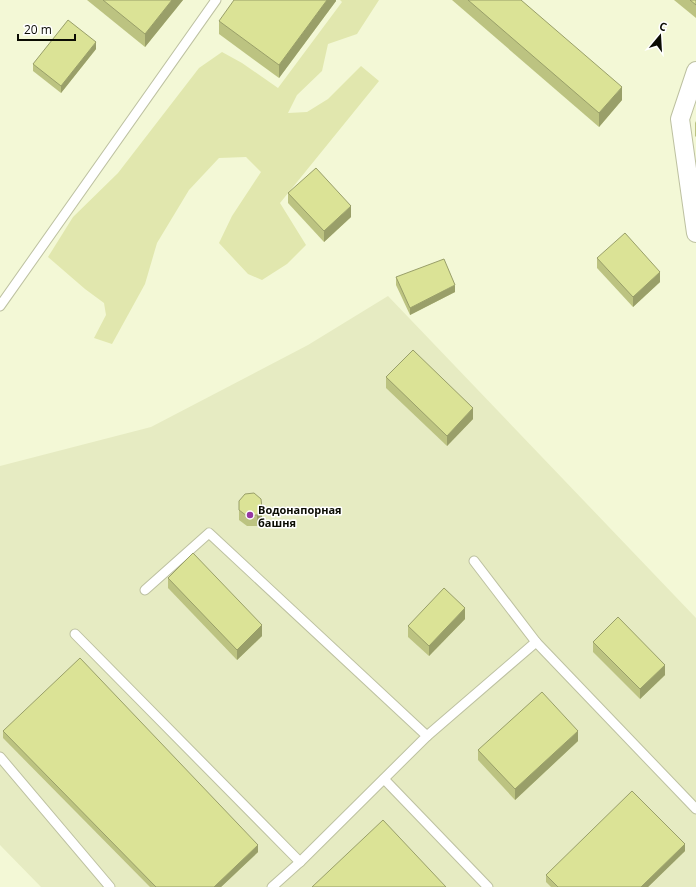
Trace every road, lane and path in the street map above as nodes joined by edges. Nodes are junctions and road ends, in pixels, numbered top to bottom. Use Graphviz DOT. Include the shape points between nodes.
graph roads {
  1 [pos="216,0"];
  2 [pos="696,71"];
  3 [pos="696,233"];
  4 [pos="0,306"];
  5 [pos="474,561"];
  6 [pos="145,590"];
  7 [pos="75,634"];
  8 [pos="536,642"];
  9 [pos="427,736"];
  10 [pos="0,756"];
  11 [pos="384,779"];
  12 [pos="696,809"];
  13 [pos="300,862"];
  14 [pos="110,887"];
  15 [pos="272,887"];
  16 [pos="488,887"];
  1 -- 4 [label="lane"];
  2 -- 3 [label="street" via="680,119"];
  5 -- 8 [label="lane"];
  6 -- 9 [label="lane" via="209,533"];
  7 -- 13 [label="lane"];
  8 -- 9 [label="lane"];
  8 -- 12 [label="lane"];
  9 -- 11 [label="lane"];
  10 -- 14 [label="lane"];
  11 -- 13 [label="lane"];
  11 -- 16 [label="lane"];
  13 -- 15 [label="lane"];
}
